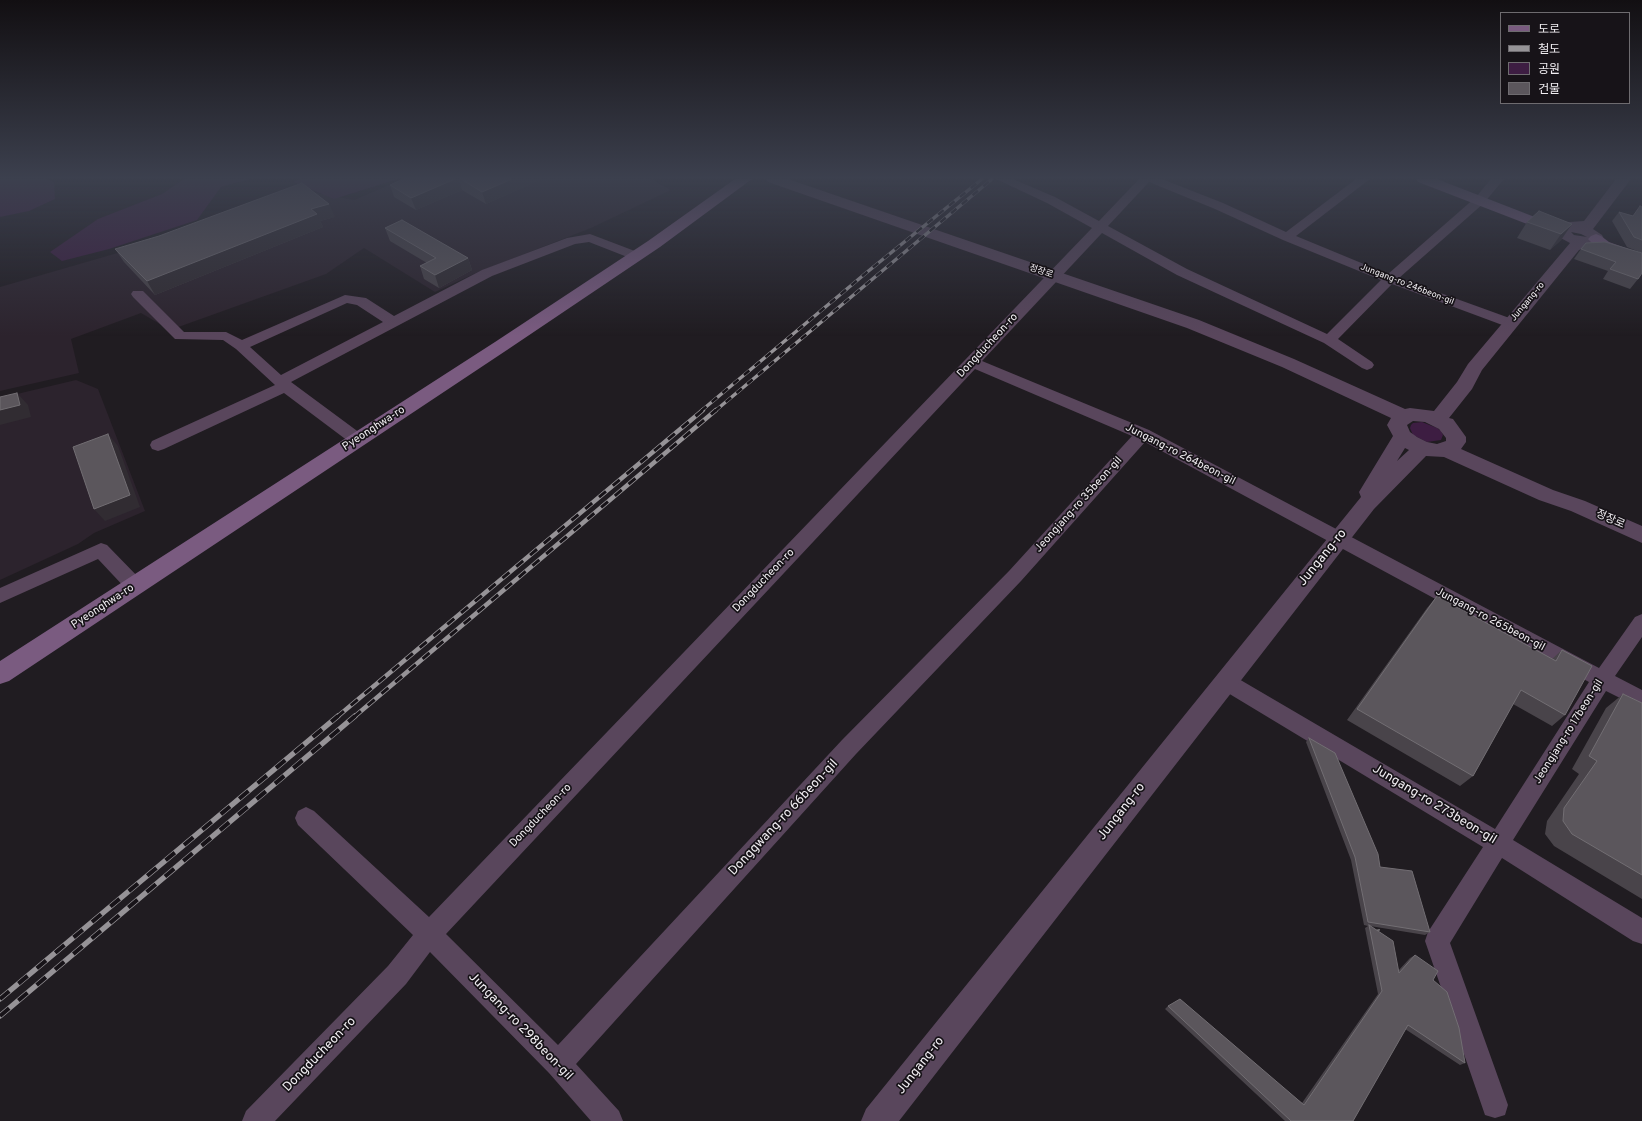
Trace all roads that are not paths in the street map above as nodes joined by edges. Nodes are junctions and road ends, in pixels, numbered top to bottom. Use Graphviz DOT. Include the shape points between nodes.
graph roads {
  1 [pos="670,231"];
  2 [pos="925,231"];
  3 [pos="1095,231"];
  4 [pos="1107,231"];
  5 [pos="1275,231"];
  6 [pos="1295,231"];
  7 [pos="1444,231"];
  8 [pos="1569,231"];
  9 [pos="1583,231"];
  10 [pos="1580,235"];
  11 [pos="1287,237"];
  12 [pos="635,256"];
  13 [pos="1642,259"];
  14 [pos="1054,276"];
  15 [pos="1390,279"];
  16 [pos="138,294"];
  17 [pos="393,322"];
  18 [pos="1510,324"];
  19 [pos="1329,340"];
  20 [pos="241,346"];
  21 [pos="972,362"];
  22 [pos="1367,365"];
  23 [pos="1474,368"];
  24 [pos="283,384"];
  25 [pos="1438,420"];
  26 [pos="1406,423"];
  27 [pos="1143,434"];
  28 [pos="358,440"];
  29 [pos="158,445"];
  30 [pos="1451,446"];
  31 [pos="1422,448"];
  32 [pos="1367,504"];
  33 [pos="1642,534"];
  34 [pos="1338,539"];
  35 [pos="1015,576"];
  36 [pos="135,586"];
  37 [pos="0,596"];
  38 [pos="1642,622"];
  39 [pos="0,674"];
  40 [pos="1602,679"];
  41 [pos="1225,681"];
  42 [pos="1642,700"];
  43 [pos="306,818"];
  44 [pos="1498,843"];
  45 [pos="1642,932"];
  46 [pos="429,934"];
  47 [pos="558,1064"];
  48 [pos="1495,1105"];
  49 [pos="256,1121"];
  50 [pos="609,1121"];
  51 [pos="878,1121"];
  1 -- 12 [label="main road, Pyeonghwa-ro"];
  2 -- 14 [label="street, 정장로"];
  3 -- 14 [label="street, Dongducheon-ro"];
  4 -- 19 [label="street" via="1182,272"];
  5 -- 11 [label="street, Jungang-ro 246beon-gil"];
  6 -- 11 [label="street"];
  7 -- 15 [label="street"];
  8 -- 10 [label="main road"];
  9 -- 10 [label="street, Jungang-ro"];
  10 -- 13 [label="main road"];
  10 -- 18 [label="street, Jungang-ro"];
  11 -- 15 [label="street, Jungang-ro 246beon-gil"];
  12 -- 17 [label="street" via="590,238 572,241 487,273"];
  12 -- 28 [label="main road, Pyeonghwa-ro"];
  14 -- 21 [label="street, Dongducheon-ro"];
  14 -- 26 [label="street, 정장로" via="1193,324 1261,353 1286,370"];
  15 -- 18 [label="street, Jungang-ro 246beon-gil"];
  15 -- 19 [label="street"];
  16 -- 20 [label="street" via="180,336 226,336"];
  17 -- 20 [label="street" via="361,300 344,299"];
  17 -- 24 [label="street"];
  18 -- 23 [label="street, Jungang-ro"];
  19 -- 22 [label="street"];
  20 -- 24 [label="street"];
  21 -- 27 [label="street, Jungang-ro 264beon-gil"];
  21 -- 46 [label="street, Dongducheon-ro"];
  23 -- 25 [label="street" via="1465,385"];
  23 -- 26 [label="street" via="1453,382 1439,397"];
  24 -- 28 [label="street"];
  24 -- 29 [label="street"];
  25 -- 26 [label="street"];
  25 -- 30 [label="street" via="1456,436"];
  26 -- 31 [label="street"];
  26 -- 32 [label="street" via="1367,496"];
  27 -- 34 [label="street, Jungang-ro 264beon-gil"];
  27 -- 35 [label="street, Jeongjang-ro 35beon-gil"];
  28 -- 36 [label="main road, Pyeonghwa-ro"];
  30 -- 31 [label="street" via="1437,451"];
  30 -- 33 [label="street, 정장로" via="1546,495"];
  31 -- 32 [label="street"];
  32 -- 34 [label="street, Jungang-ro"];
  34 -- 40 [label="street, Jungang-ro 265beon-gil"];
  34 -- 41 [label="street, Jungang-ro"];
  35 -- 47 [label="street, Donggwang-ro 66beon-gil" via="849,747"];
  36 -- 37 [label="street" via="101,550"];
  36 -- 39 [label="main road, Pyeonghwa-ro"];
  38 -- 40 [label="street, Jeongjang-ro 17beon-gil"];
  40 -- 42 [label="street, Jungang-ro 265beon-gil"];
  40 -- 44 [label="street, Jeongjang-ro 17beon-gil"];
  41 -- 44 [label="street, Jungang-ro 273beon-gil"];
  41 -- 51 [label="street, Jungang-ro"];
  43 -- 46 [label="street"];
  44 -- 45 [label="street, Jungang-ro 273beon-gil"];
  44 -- 48 [label="street, Jeongjang-ro 17beon-gil" via="1437,941"];
  46 -- 47 [label="street, Jungang-ro 298beon-gil"];
  46 -- 49 [label="street, Dongducheon-ro" via="398,975"];
  47 -- 50 [label="street, Jungang-ro 298beon-gil"];
}
